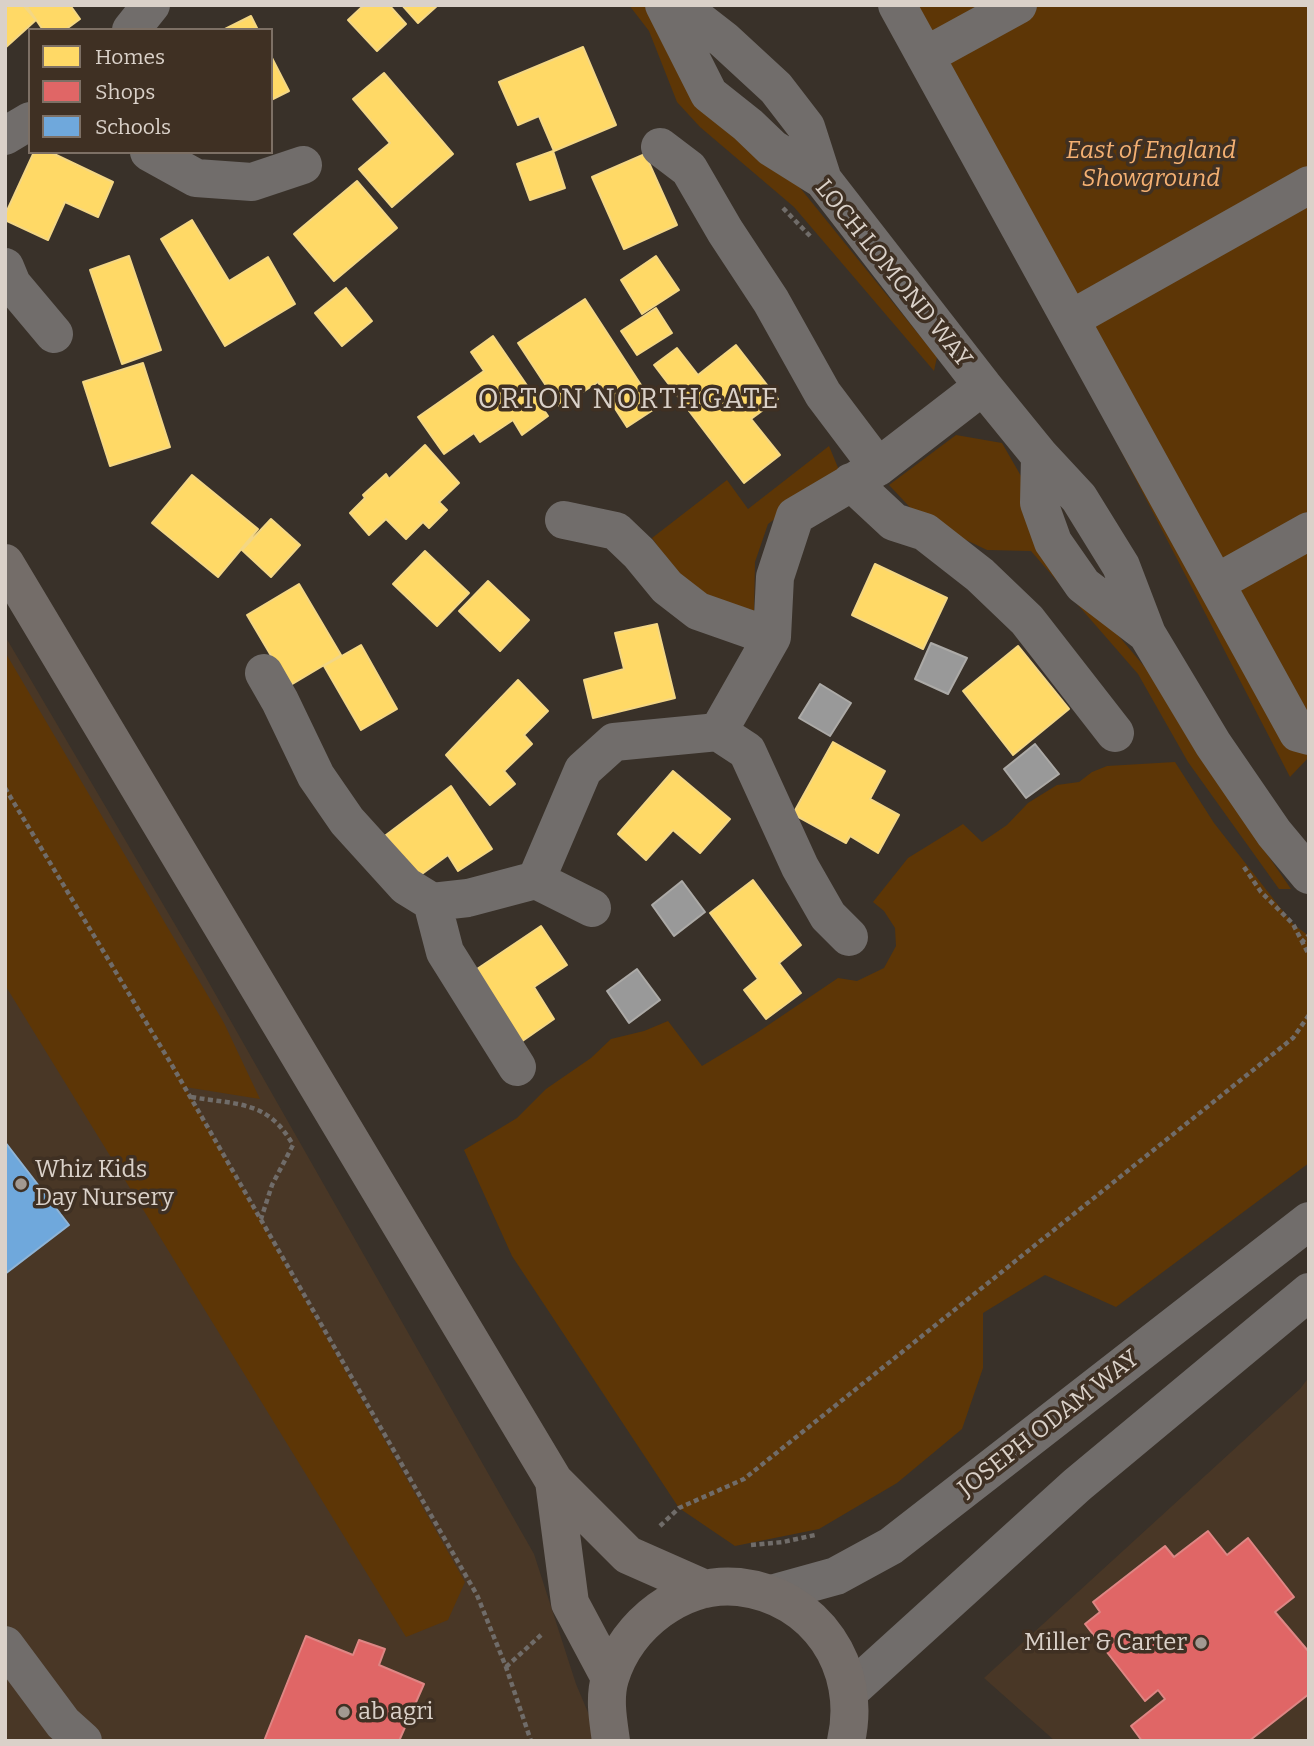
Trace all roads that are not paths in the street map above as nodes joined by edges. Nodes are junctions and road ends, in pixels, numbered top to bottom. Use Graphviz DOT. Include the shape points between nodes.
graph roads {
  1 [pos="150,5"];
  2 [pos="664,5"];
  3 [pos="679,5"];
  4 [pos="897,5"];
  5 [pos="1018,5"];
  6 [pos="133,28"];
  7 [pos="925,56"];
  8 [pos="28,122"];
  9 [pos="5,136"];
  10 [pos="660,147"];
  11 [pos="153,154"];
  12 [pos="303,165"];
  13 [pos="823,180"];
  14 [pos="1309,185"];
  15 [pos="5,267"];
  16 [pos="1071,319"];
  17 [pos="54,334"];
  18 [pos="983,386"];
  19 [pos="864,475"];
  20 [pos="564,520"];
  21 [pos="1309,531"];
  22 [pos="5,563"];
  23 [pos="1216,583"];
  24 [pos="772,637"];
  25 [pos="264,673"];
  26 [pos="718,732"];
  27 [pos="1115,733"];
  28 [pos="1309,736"];
  29 [pos="1309,876"];
  30 [pos="536,880"];
  31 [pos="432,902"];
  32 [pos="592,908"];
  33 [pos="849,937"];
  34 [pos="517,1067"];
  35 [pos="1309,1221"];
  36 [pos="1309,1292"];
  37 [pos="554,1481"];
  38 [pos="705,1589"];
  39 [pos="771,1594"];
  40 [pos="5,1645"];
  41 [pos="610,1678"];
  42 [pos="854,1723"];
  43 [pos="62,1735"];
  44 [pos="611,1741"];
  1 -- 6 [label="street"];
  2 -- 13 [label="street, LOCH LOMOND WAY" via="709,94 772,148"];
  3 -- 13 [label="street" via="776,88 806,127"];
  4 -- 7 [label="street"];
  5 -- 7 [label="street"];
  7 -- 16 [label="street"];
  8 -- 9 [label="street"];
  10 -- 19 [label="street" via="688,169 771,301"];
  11 -- 12 [label="street" via="196,178 252,182"];
  13 -- 18 [label="street, LOCH LOMOND WAY"];
  14 -- 16 [label="street"];
  15 -- 17 [label="street" via="12,284"];
  16 -- 23 [label="street"];
  18 -- 19 [label="street"];
  18 -- 29 [label="street, LOCH LOMOND WAY" via="1079,498 1121,566 1147,634 1273,833"];
  19 -- 24 [label="street" via="795,516 775,577"];
  19 -- 27 [label="street" via="894,522 925,532 1027,620"];
  20 -- 24 [label="street" via="616,531 667,587 698,611"];
  21 -- 23 [label="street"];
  22 -- 37 [label="main road"];
  23 -- 28 [label="street" via="1298,733"];
  24 -- 26 [label="street"];
  25 -- 31 [label="street" via="316,776 347,821 407,886"];
  26 -- 30 [label="street" via="614,742 583,770"];
  26 -- 33 [label="street" via="747,751 800,867 828,916"];
  30 -- 31 [label="street" via="468,898"];
  30 -- 32 [label="street"];
  31 -- 34 [label="street" via="445,952"];
  35 -- 39 [label="street, JOSEPH ODAM WAY" via="891,1546 836,1576"];
  36 -- 42 [label="street" via="1077,1485"];
  37 -- 38 [label="main road" via="628,1555"];
  37 -- 41 [label="main road" via="570,1603"];
  38 -- 39 [label="main road" via="738,1587"];
  38 -- 41 [label="main road" via="663,1606 629,1637"];
  39 -- 42 [label="main road" via="808,1616 836,1650"];
  40 -- 43 [label="street"];
  41 -- 44 [label="main road" via="606,1712"];
}
